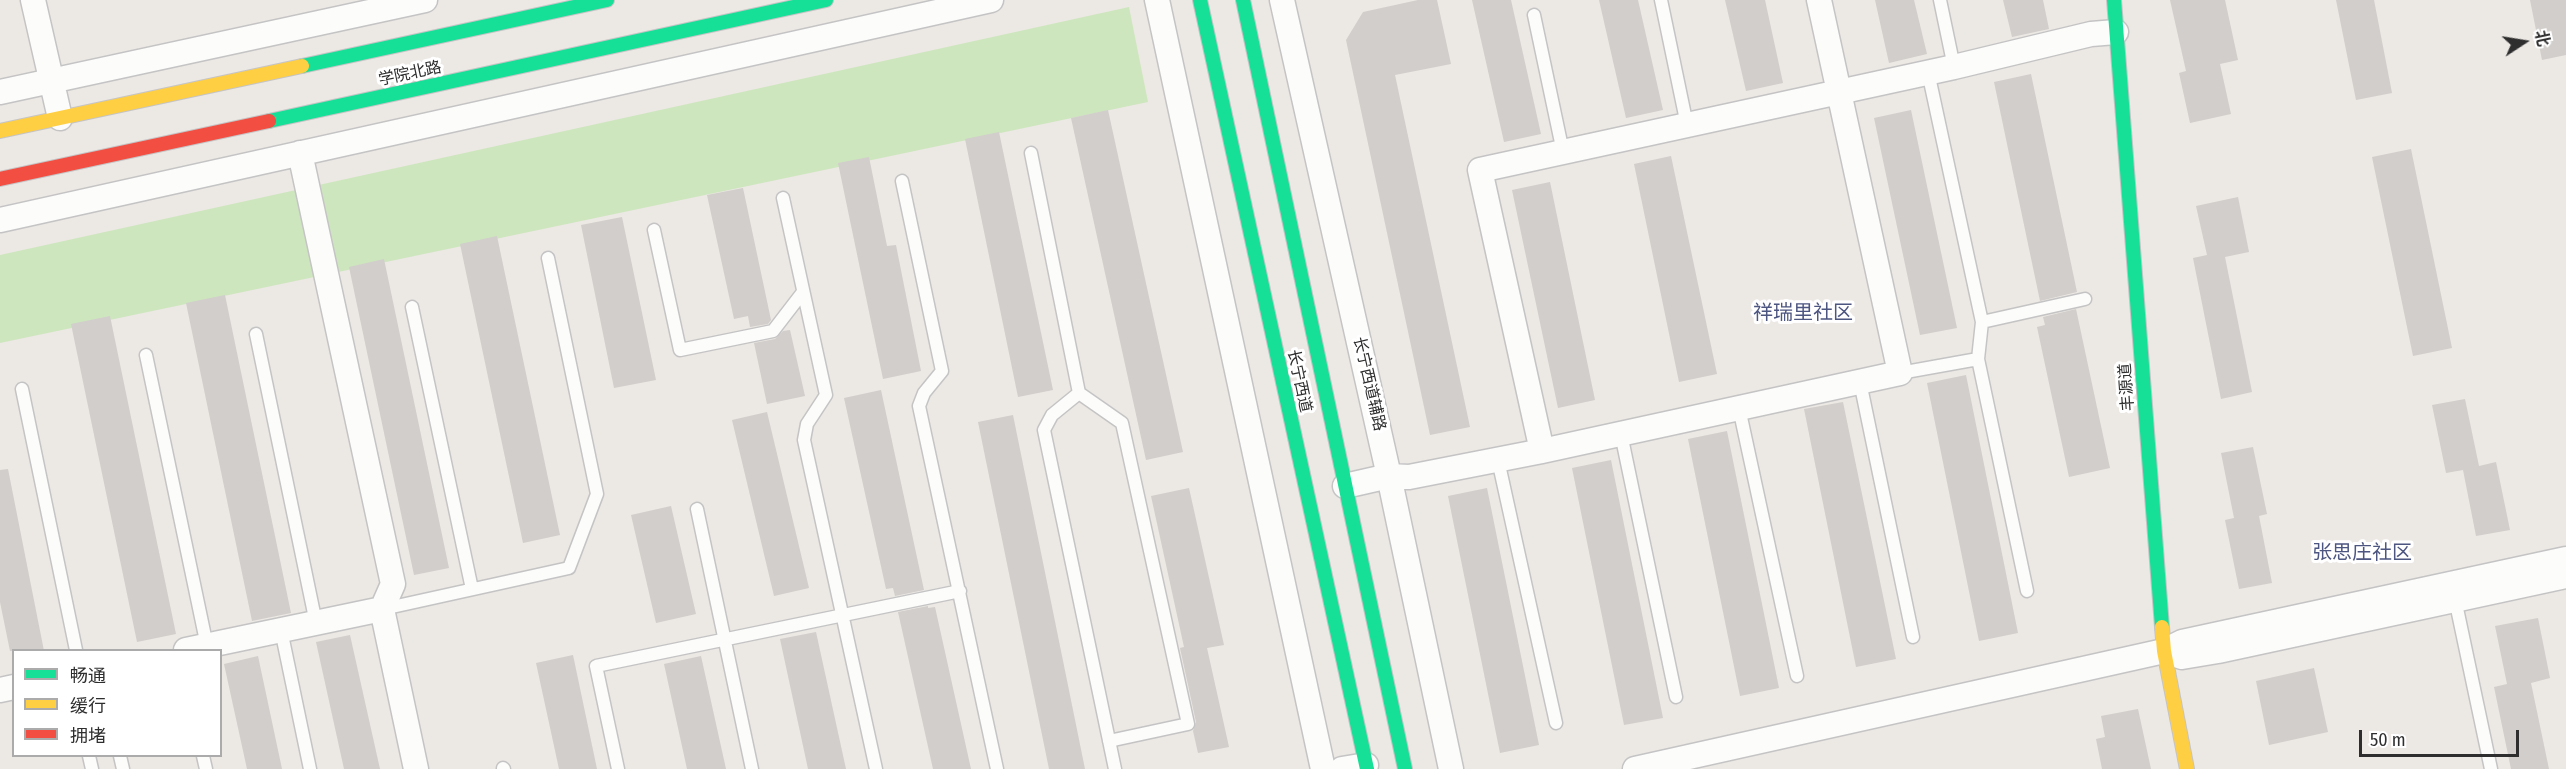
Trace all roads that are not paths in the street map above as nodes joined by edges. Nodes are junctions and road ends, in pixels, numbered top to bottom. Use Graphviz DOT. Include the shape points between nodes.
graph roads {
  1 [pos="33,0"];
  2 [pos="425,0"];
  3 [pos="608,0"];
  4 [pos="826,0"];
  5 [pos="992,0"];
  6 [pos="1157,0"];
  7 [pos="1200,0"];
  8 [pos="1243,0"];
  9 [pos="1282,0"];
  10 [pos="1661,0"];
  11 [pos="1819,0"];
  12 [pos="1940,0"];
  13 [pos="2114,0"];
  14 [pos="1534,15"];
  15 [pos="2116,32"];
  16 [pos="1954,67"];
  17 [pos="1928,72"];
  18 [pos="51,81"];
  19 [pos="0,92"];
  20 [pos="1839,92"];
  21 [pos="61,124"];
  22 [pos="1687,125"];
  23 [pos="0,131"];
  24 [pos="1563,152"];
  25 [pos="300,153"];
  26 [pos="1031,153"];
  27 [pos="68,158"];
  28 [pos="0,179"];
  29 [pos="902,181"];
  30 [pos="783,198"];
  31 [pos="77,203"];
  32 [pos="0,220"];
  33 [pos="654,230"];
  34 [pos="548,258"];
  35 [pos="803,292"];
  36 [pos="2085,299"];
  37 [pos="412,307"];
  38 [pos="1982,322"];
  39 [pos="256,334"];
  40 [pos="146,355"];
  41 [pos="1978,359"];
  42 [pos="1900,374"];
  43 [pos="1860,382"];
  44 [pos="22,389"];
  45 [pos="1079,393"];
  46 [pos="1739,408"];
  47 [pos="1622,434"];
  48 [pos="1542,451"];
  49 [pos="1498,460"];
  50 [pos="1389,476"];
  51 [pos="1345,486"];
  52 [pos="697,510"];
  53 [pos="2566,559"];
  54 [pos="2566,576"];
  55 [pos="472,589"];
  56 [pos="960,591"];
  57 [pos="2027,591"];
  58 [pos="2455,599"];
  59 [pos="382,609"];
  60 [pos="844,615"];
  61 [pos="316,623"];
  62 [pos="281,630"];
  63 [pos="1913,637"];
  64 [pos="725,639"];
  65 [pos="197,648"];
  66 [pos="76,649"];
  67 [pos="2164,651"];
  68 [pos="1797,676"];
  69 [pos="1676,697"];
  70 [pos="1556,723"];
  71 [pos="1109,741"];
  72 [pos="1366,767"];
  73 [pos="310,769"];
  74 [pos="416,769"];
  75 [pos="618,769"];
  76 [pos="752,769"];
  77 [pos="876,769"];
  78 [pos="997,769"];
  79 [pos="1115,769"];
  80 [pos="1323,769"];
  81 [pos="1342,769"];
  82 [pos="1405,769"];
  83 [pos="1451,769"];
  84 [pos="1635,769"];
  85 [pos="2187,769"];
  86 [pos="2491,769"];
  1 -- 18 [label="street"];
  2 -- 18 [label="street"];
  3 -- 21 [label="main road, 学院北路"];
  4 -- 27 [label="main road, 学院北路"];
  5 -- 25 [label="street"];
  6 -- 80 [label="street"];
  7 -- 72 [label="main road, 长宁西道"];
  8 -- 51 [label="main road, 长宁西道"];
  9 -- 50 [label="street, 长宁西道辅路"];
  10 -- 22 [label="lane"];
  11 -- 20 [label="street"];
  12 -- 16 [label="lane"];
  13 -- 15 [label="main road, 丰源道"];
  14 -- 24 [label="lane"];
  15 -- 16 [label="street" via="2091,34"];
  15 -- 67 [label="main road, 丰源道"];
  16 -- 17 [label="street"];
  17 -- 20 [label="street"];
  17 -- 38 [label="lane"];
  18 -- 19 [label="street"];
  18 -- 21 [label="street"];
  20 -- 22 [label="street"];
  20 -- 42 [label="street"];
  21 -- 23 [label="main road, 学院北路"];
  22 -- 24 [label="street"];
  24 -- 48 [label="street" via="1480,170"];
  25 -- 31 [label="street"];
  25 -- 59 [label="street" via="393,584"];
  26 -- 45 [label="lane"];
  27 -- 28 [label="main road, 学院北路"];
  27 -- 31 [label="street"];
  29 -- 56 [label="lane" via="942,371 919,406"];
  30 -- 35 [label="lane"];
  31 -- 32 [label="street"];
  33 -- 35 [label="lane" via="680,351 773,330"];
  34 -- 55 [label="lane" via="597,494 569,568"];
  35 -- 60 [label="lane" via="826,395 807,424 804,440"];
  36 -- 38 [label="lane"];
  37 -- 55 [label="lane"];
  38 -- 41 [label="lane"];
  39 -- 61 [label="lane"];
  40 -- 65 [label="lane"];
  41 -- 42 [label="lane"];
  41 -- 57 [label="lane"];
  42 -- 43 [label="street"];
  43 -- 46 [label="street"];
  43 -- 63 [label="lane"];
  44 -- 66 [label="lane"];
  45 -- 71 [label="lane" via="1052,415 1044,430"];
  45 -- 71 [label="lane" via="1122,423 1188,724"];
  46 -- 47 [label="street"];
  46 -- 68 [label="lane"];
  47 -- 48 [label="street"];
  47 -- 69 [label="lane"];
  48 -- 49 [label="street"];
  49 -- 50 [label="street" via="1409,477"];
  49 -- 70 [label="lane"];
  50 -- 51 [label="street"];
  50 -- 83 [label="street, 长宁西道辅路"];
  51 -- 82 [label="main road, 长宁西道"];
  52 -- 64 [label="lane"];
  53 -- 67 [label="street" via="2181,642"];
  54 -- 58 [label="street"];
  55 -- 59 [label="lane"];
  56 -- 60 [label="lane"];
  56 -- 78 [label="lane"];
  58 -- 67 [label="street" via="2218,651 2182,657"];
  58 -- 86 [label="lane"];
  59 -- 61 [label="street"];
  59 -- 74 [label="street"];
  60 -- 64 [label="lane"];
  60 -- 77 [label="lane"];
  61 -- 62 [label="street"];
  62 -- 65 [label="street"];
  62 -- 73 [label="lane"];
  64 -- 75 [label="lane" via="596,666"];
  64 -- 76 [label="lane"];
  67 -- 84 [label="street"];
  67 -- 85 [label="main road, 丰源道"];
  71 -- 79 [label="lane"];
  72 -- 81 [label="street"];
}
